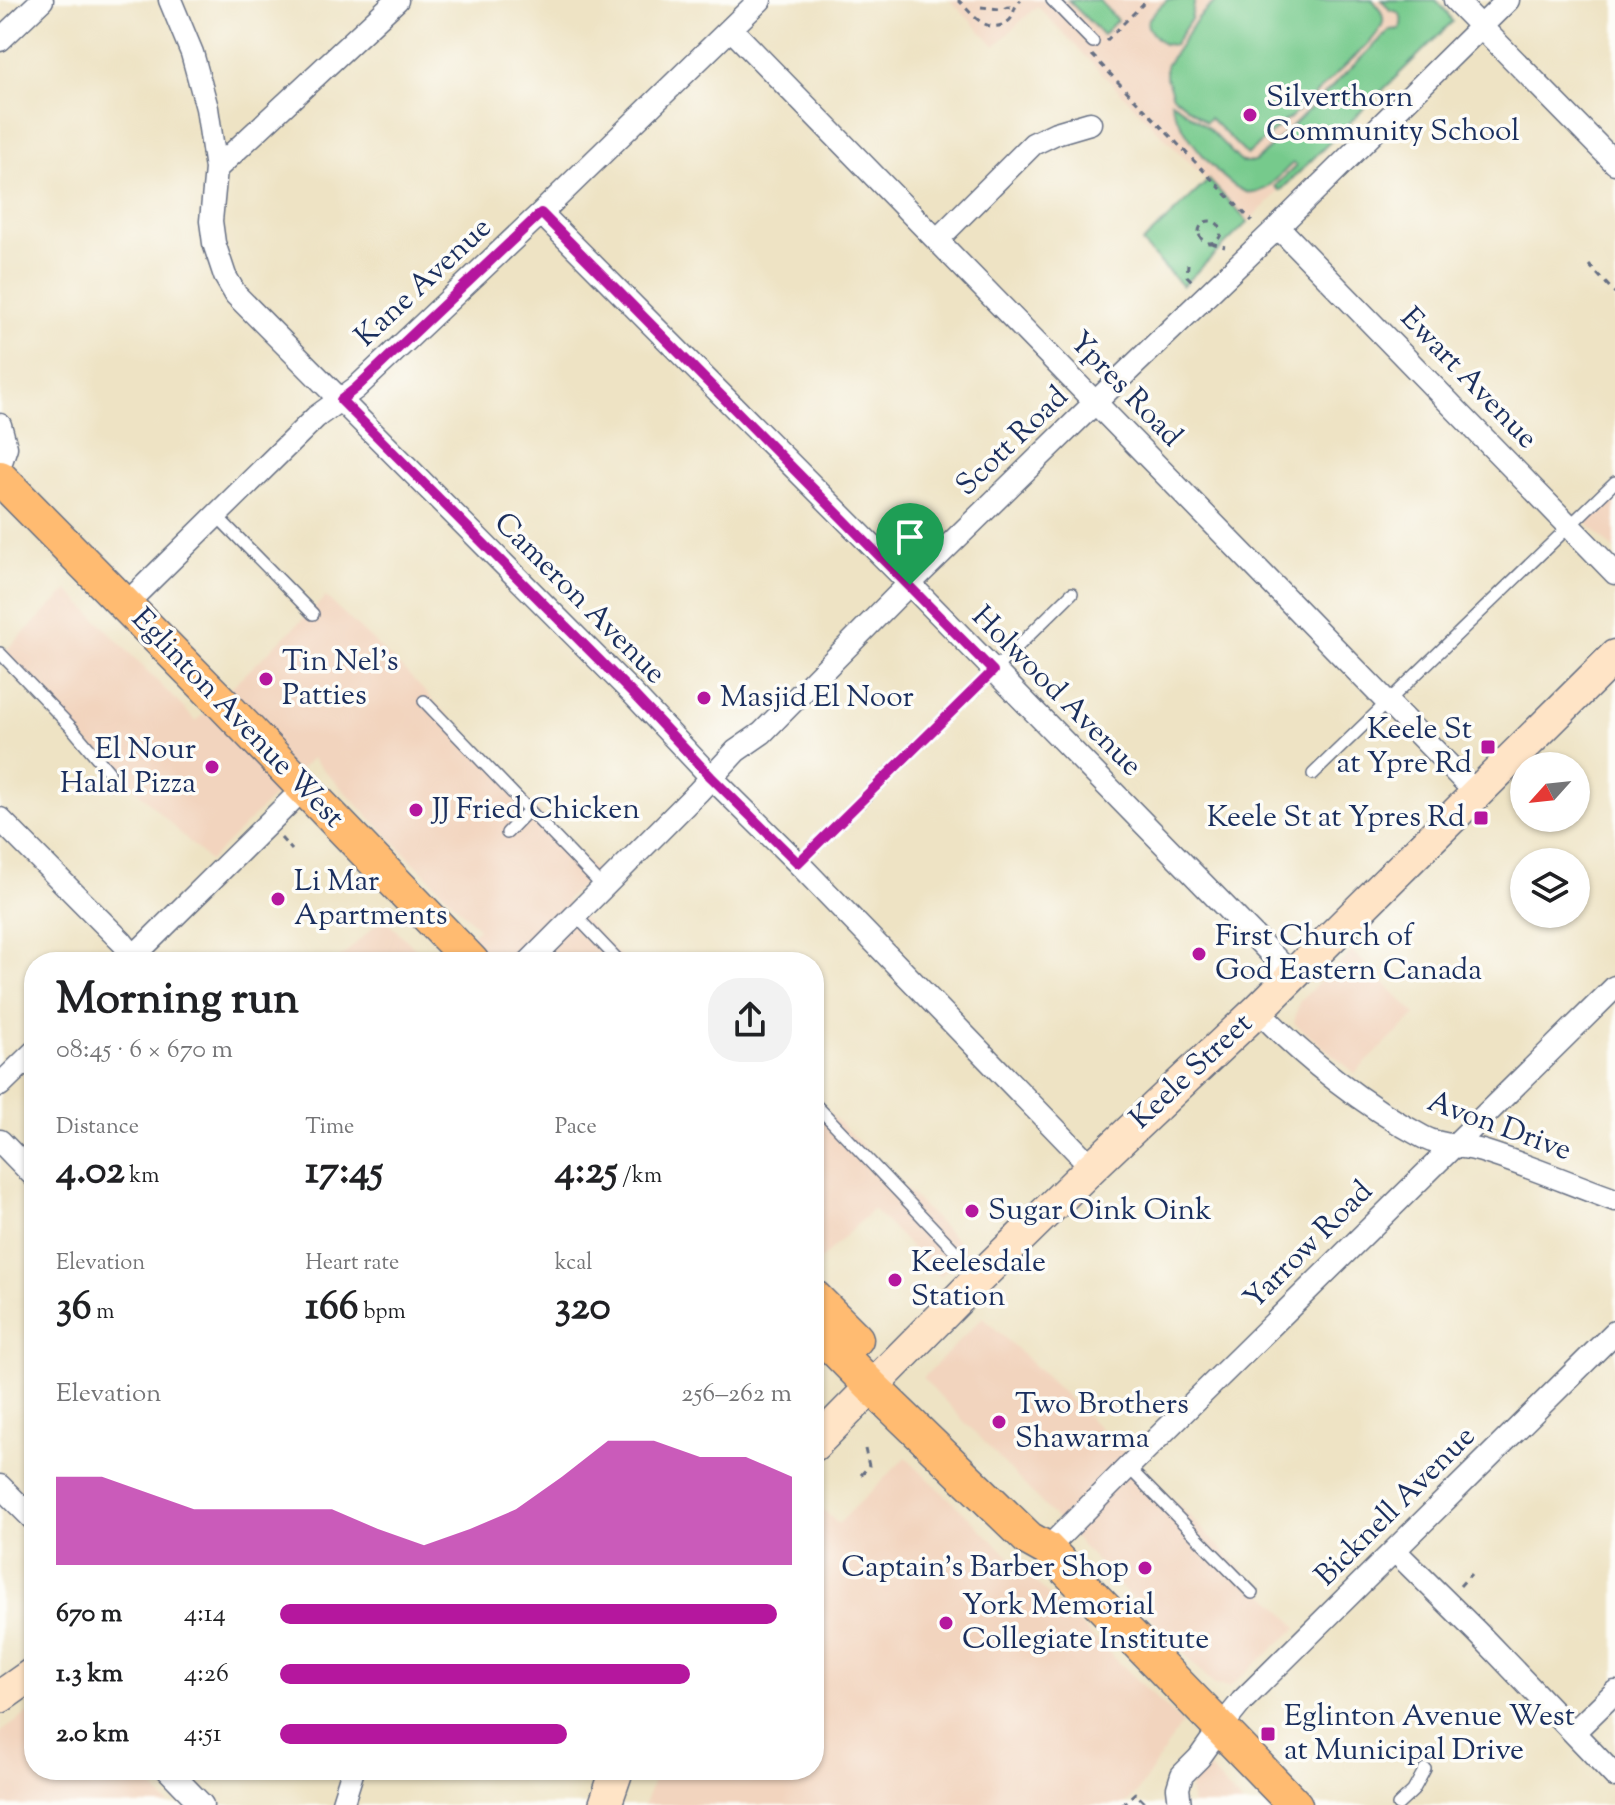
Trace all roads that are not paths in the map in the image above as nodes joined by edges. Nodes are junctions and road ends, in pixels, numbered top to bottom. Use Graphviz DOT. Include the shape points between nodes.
graph roads {
  1 [pos="42,0"];
  2 [pos="170,0"];
  3 [pos="397,0"];
  4 [pos="760,0"];
  5 [pos="1052,0"];
  6 [pos="1455,0"];
  7 [pos="1508,0"];
  8 [pos="1481,26"];
  9 [pos="731,29"];
  10 [pos="0,40"];
  11 [pos="1093,42"];
  12 [pos="1090,123"];
  13 [pos="1615,163"];
  14 [pos="216,169"];
  15 [pos="541,213"];
  16 [pos="1278,227"];
  17 [pos="937,240"];
  18 [pos="341,400"];
  19 [pos="1095,403"];
  20 [pos="0,425"];
  21 [pos="1615,482"];
  22 [pos="4,486"];
  23 [pos="216,515"];
  24 [pos="1569,527"];
  25 [pos="1615,573"];
  26 [pos="910,585"];
  27 [pos="1072,593"];
  28 [pos="125,605"];
  29 [pos="313,614"];
  30 [pos="0,653"];
  31 [pos="1615,656"];
  32 [pos="993,671"];
  33 [pos="424,701"];
  34 [pos="1387,702"];
  35 [pos="109,772"];
  36 [pos="1313,774"];
  37 [pos="711,777"];
  38 [pos="304,788"];
  39 [pos="1476,793"];
  40 [pos="529,810"];
  41 [pos="0,819"];
  42 [pos="507,833"];
  43 [pos="798,863"];
  44 [pos="603,887"];
  45 [pos="575,915"];
  46 [pos="128,952"];
  47 [pos="141,952"];
  48 [pos="456,952"];
  49 [pos="539,952"];
  50 [pos="610,952"];
  51 [pos="1292,975"];
  52 [pos="1615,987"];
  53 [pos="1258,1010"];
  54 [pos="24,1062"];
  55 [pos="0,1085"];
  56 [pos="824,1113"];
  57 [pos="0,1141"];
  58 [pos="1453,1146"];
  59 [pos="24,1166"];
  60 [pos="1092,1167"];
  61 [pos="1615,1200"];
  62 [pos="980,1277"];
  63 [pos="824,1310"];
  64 [pos="1615,1332"];
  65 [pos="824,1336"];
  66 [pos="879,1379"];
  67 [pos="824,1435"];
  68 [pos="1128,1467"];
  69 [pos="0,1486"];
  70 [pos="24,1510"];
  71 [pos="1047,1549"];
  72 [pos="1395,1551"];
  73 [pos="1252,1593"];
  74 [pos="24,1680"];
  75 [pos="1615,1692"];
  76 [pos="0,1697"];
  77 [pos="1221,1727"];
  78 [pos="1574,1732"];
  79 [pos="1425,1769"];
  80 [pos="1615,1776"];
  81 [pos="178,1780"];
  82 [pos="350,1780"];
  83 [pos="614,1780"];
  84 [pos="202,1805"];
  85 [pos="342,1805"];
  86 [pos="605,1805"];
  87 [pos="1180,1805"];
  88 [pos="1295,1805"];
  89 [pos="1398,1805"];
  1 -- 10 [label="street"];
  2 -- 14 [label="street, Cameron Avenue" via="200,79"];
  3 -- 14 [label="street"];
  4 -- 9 [label="street, Kane Avenue"];
  5 -- 11 [label="lane"];
  6 -- 8 [label="street"];
  7 -- 8 [label="street, Scott Road"];
  8 -- 13 [label="street"];
  8 -- 16 [label="street, Scott Road"];
  9 -- 15 [label="street, Kane Avenue"];
  9 -- 17 [label="street, Ypres Road"];
  12 -- 17 [label="street" via="1033,144"];
  14 -- 18 [label="street, Cameron Avenue" via="211,221 225,276 236,295"];
  15 -- 18 [label="street, Kane Avenue"];
  15 -- 26 [label="street, Holwood Avenue"];
  16 -- 19 [label="street, Scott Road"];
  16 -- 24 [label="street, Ewart Avenue"];
  17 -- 19 [label="street, Ypres Road"];
  18 -- 23 [label="street, Kane Avenue" via="316,417"];
  18 -- 37 [label="street, Cameron Avenue"];
  19 -- 26 [label="street, Scott Road"];
  19 -- 34 [label="street, Ypres Road"];
  20 -- 22 [label="street" via="6,447"];
  21 -- 24 [label="lane"];
  22 -- 28 [label="main road, Eglinton Avenue West"];
  23 -- 28 [label="street, Kane Avenue"];
  23 -- 29 [label="lane"];
  24 -- 25 [label="street, Ewart Avenue"];
  24 -- 34 [label="lane"];
  26 -- 32 [label="street, Holwood Avenue"];
  26 -- 37 [label="street, Scott Road"];
  27 -- 32 [label="lane"];
  28 -- 38 [label="main road, Eglinton Avenue West"];
  30 -- 35 [label="lane"];
  31 -- 39 [label="main road, Keele Street"];
  32 -- 43 [label="lane"];
  32 -- 51 [label="street, Holwood Avenue"];
  33 -- 40 [label="lane"];
  34 -- 36 [label="lane"];
  34 -- 39 [label="street, Ypres Road"];
  37 -- 43 [label="street, Cameron Avenue"];
  37 -- 44 [label="street, Scott Road"];
  38 -- 47 [label="street"];
  38 -- 48 [label="main road, Eglinton Avenue West"];
  39 -- 51 [label="main road, Keele Street"];
  40 -- 42 [label="lane"];
  40 -- 44 [label="lane"];
  41 -- 46 [label="street"];
  43 -- 60 [label="street, Cameron Avenue"];
  44 -- 45 [label="street, Scott Road"];
  45 -- 49 [label="street, Scott Road"];
  45 -- 50 [label="lane"];
  51 -- 53 [label="main road, Keele Street"];
  52 -- 58 [label="street, Yarrow Road"];
  53 -- 58 [label="street, Avon Drive" via="1349,1090 1426,1138"];
  53 -- 60 [label="main road, Keele Street"];
  54 -- 55 [label="street"];
  56 -- 62 [label="lane"];
  57 -- 59 [label="street"];
  58 -- 61 [label="street, Avon Drive" via="1480,1150"];
  58 -- 68 [label="street, Yarrow Road"];
  60 -- 62 [label="main road, Keele Street"];
  62 -- 66 [label="main road, Keele Street"];
  63 -- 66 [label="main road"];
  64 -- 72 [label="street, Bicknell Avenue"];
  65 -- 66 [label="main road"];
  66 -- 67 [label="main road, Keele Street"];
  66 -- 71 [label="main road" via="943,1429 1041,1526"];
  68 -- 71 [label="street, Yarrow Road"];
  68 -- 73 [label="lane"];
  69 -- 70 [label="street"];
  71 -- 77 [label="main road"];
  72 -- 77 [label="street, Bicknell Avenue"];
  72 -- 78 [label="street"];
  74 -- 76 [label="main road"];
  75 -- 78 [label="street"];
  77 -- 87 [label="street, Bicknell Avenue" via="1182,1775"];
  77 -- 88 [label="main road"];
  78 -- 80 [label="street"];
  79 -- 89 [label="lane"];
  81 -- 84 [label="street"];
  82 -- 85 [label="street"];
  83 -- 86 [label="main road"];
}
